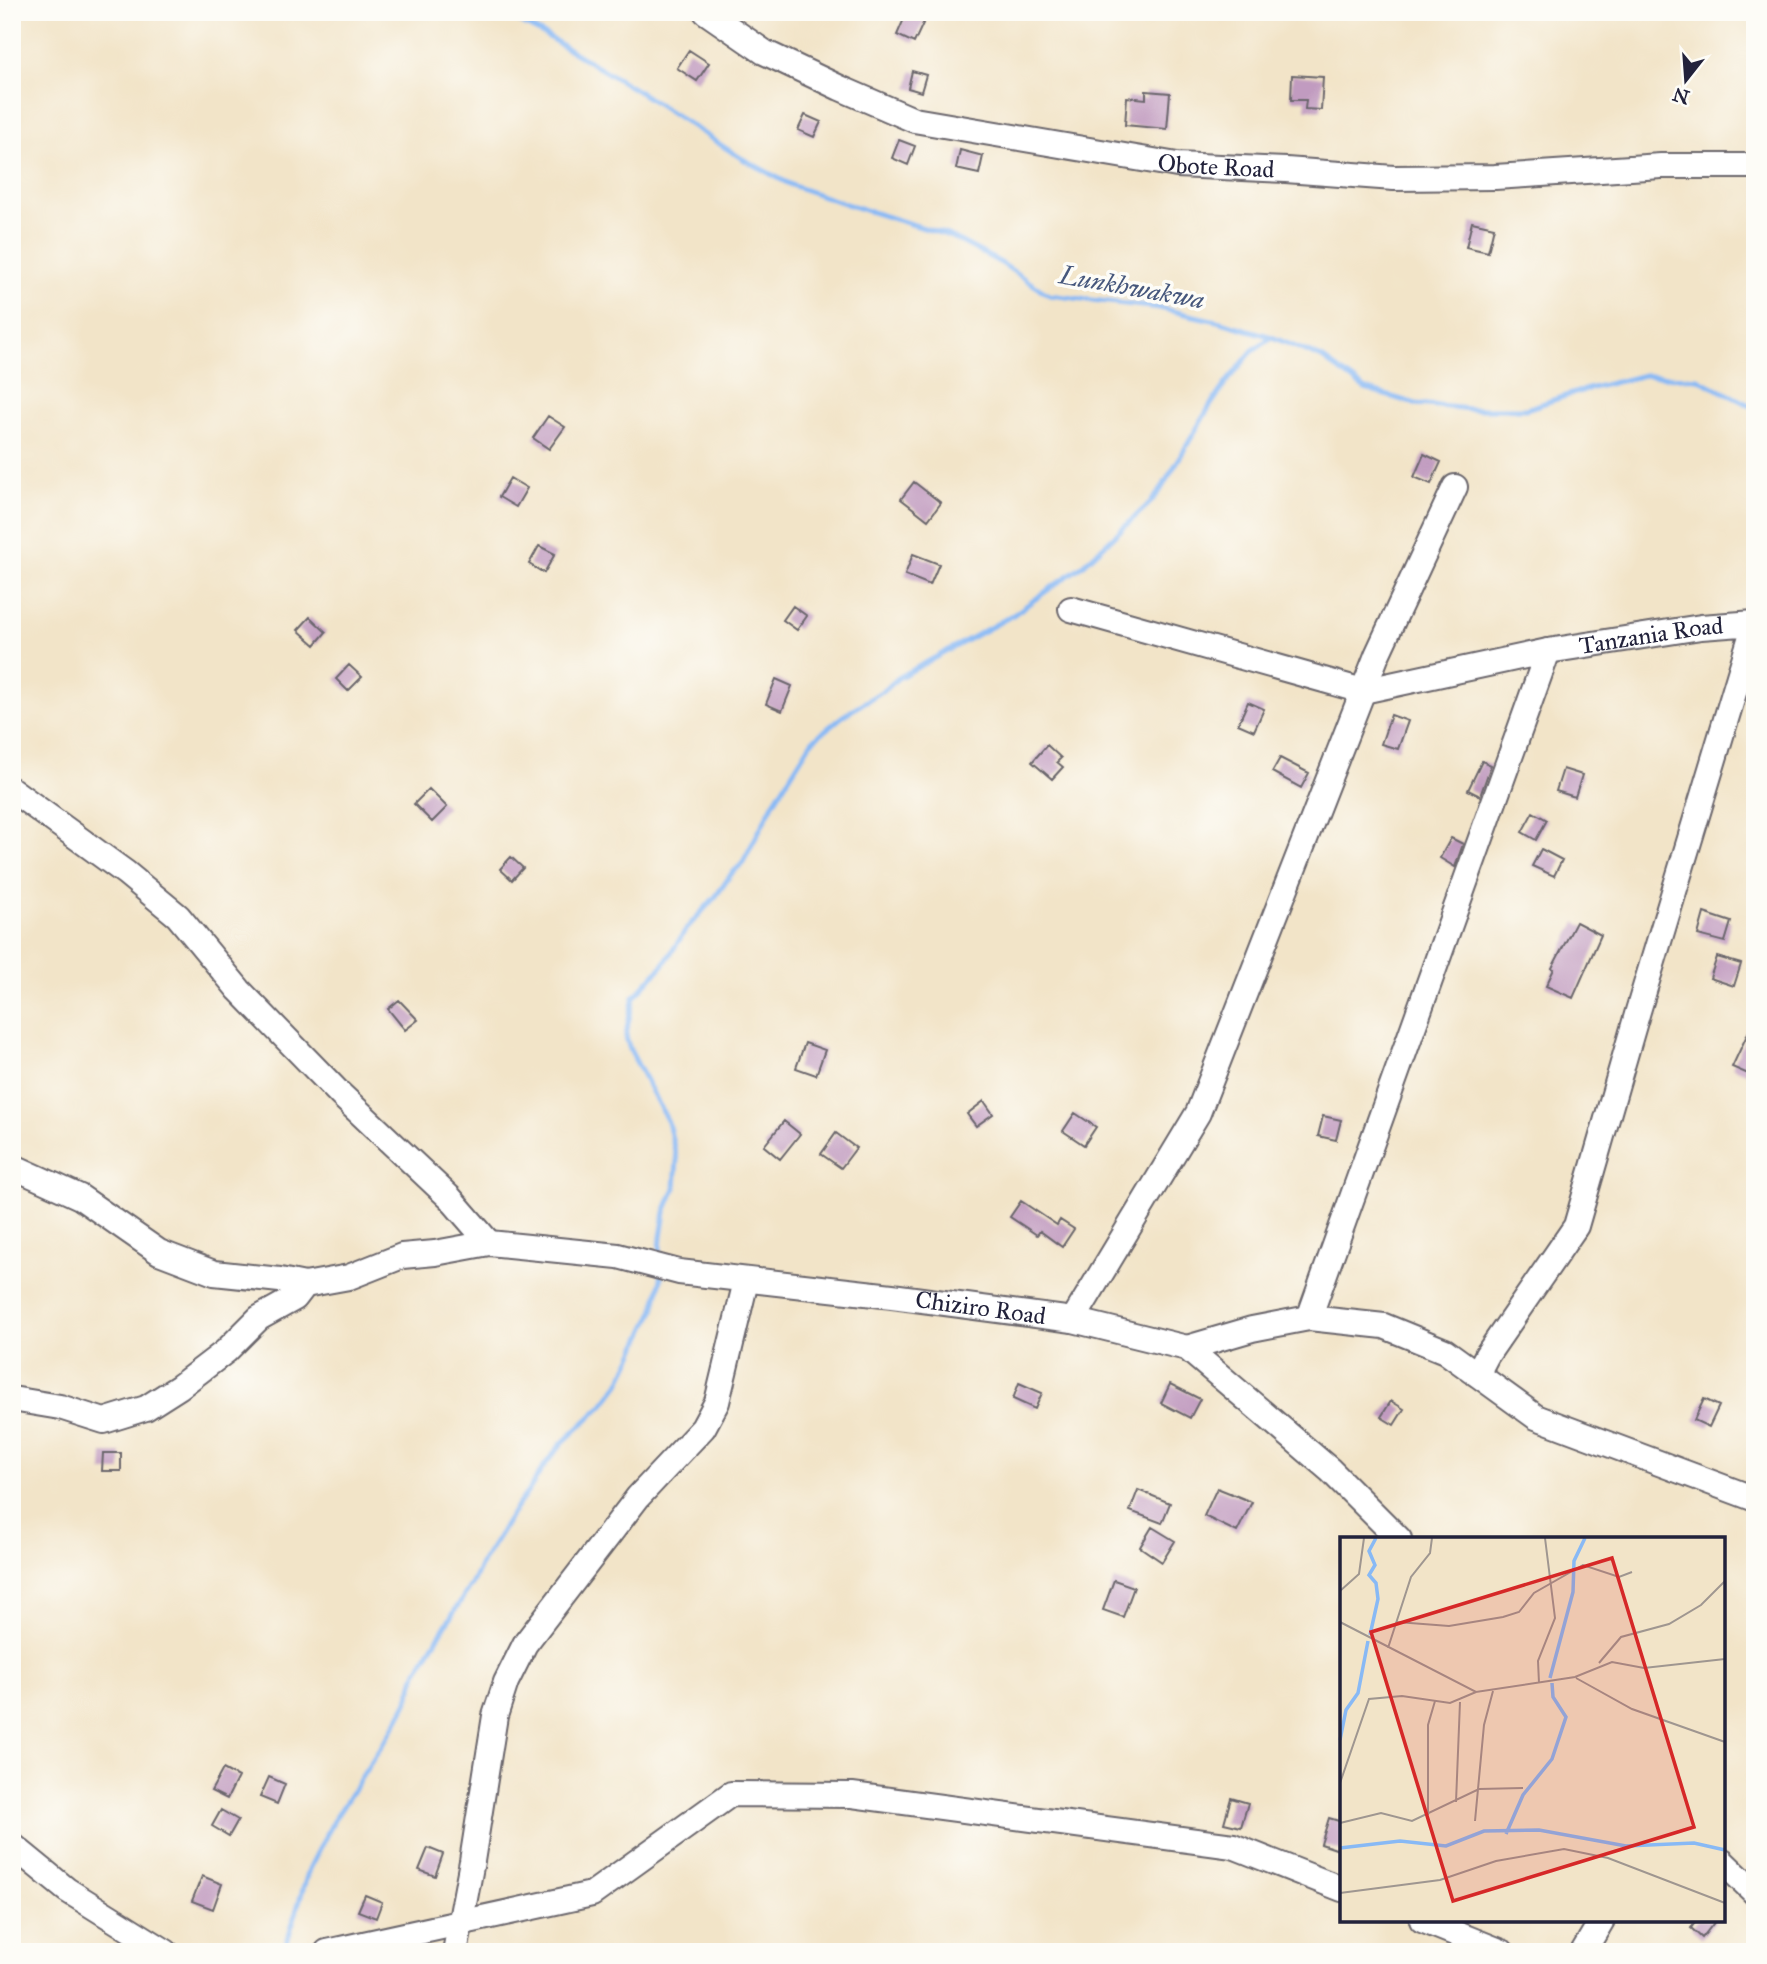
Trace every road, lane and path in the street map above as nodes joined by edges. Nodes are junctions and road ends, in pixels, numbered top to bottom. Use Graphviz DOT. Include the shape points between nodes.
graph roads {
  1 [pos="706,12"];
  2 [pos="1755,166"];
  3 [pos="1455,486"];
  4 [pos="1071,610"];
  5 [pos="1755,623"];
  6 [pos="1548,651"];
  7 [pos="1363,691"];
  8 [pos="12,790"];
  9 [pos="12,1166"];
  10 [pos="489,1243"];
  11 [pos="746,1280"];
  12 [pos="305,1285"];
  13 [pos="1310,1318"];
  14 [pos="1073,1320"];
  15 [pos="1187,1348"];
  16 [pos="1477,1374"];
  17 [pos="12,1399"];
  18 [pos="1755,1499"];
  19 [pos="1397,1537"];
  20 [pos="12,1845"];
  21 [pos="1725,1864"];
  22 [pos="1340,1888"];
  23 [pos="1755,1893"];
  24 [pos="1427,1922"];
  25 [pos="1601,1922"];
  26 [pos="460,1923"];
  27 [pos="166,1952"];
  28 [pos="327,1952"];
  29 [pos="455,1952"];
  30 [pos="1502,1952"];
  31 [pos="1583,1952"];
  1 -- 2 [label="street, Obote Road" via="764,52 914,120 1177,166 1394,178"];
  3 -- 7 [label="street"];
  4 -- 7 [label="street"];
  5 -- 6 [label="street, Tanzania Road"];
  5 -- 16 [label="street" via="1576,1226"];
  6 -- 7 [label="street, Tanzania Road"];
  6 -- 13 [label="street"];
  7 -- 14 [label="street" via="1198,1113"];
  8 -- 10 [label="street" via="178,916 239,990 450,1198"];
  9 -- 12 [label="street" via="80,1197 159,1252 214,1273"];
  10 -- 11 [label="street, Chiziro Road" via="618,1256 679,1272"];
  10 -- 12 [label="street, Chiziro Road" via="402,1256 349,1277"];
  11 -- 14 [label="street, Chiziro Road"];
  11 -- 26 [label="street" via="717,1402 704,1428 630,1508 525,1644 506,1682 495,1716"];
  12 -- 17 [label="street" via="295,1298 259,1318 226,1351 146,1408 104,1421"];
  13 -- 15 [label="street"];
  13 -- 16 [label="street" via="1384,1326 1445,1351"];
  14 -- 15 [label="street, Chiziro Road"];
  15 -- 19 [label="street, Chiziro Road" via="1330,1470"];
  16 -- 18 [label="street" via="1536,1417"];
  20 -- 27 [label="street" via="67,1889"];
  21 -- 23 [label="street"];
  22 -- 26 [label="street" via="1233,1846 852,1795 732,1794 593,1894"];
  24 -- 30 [label="street"];
  25 -- 31 [label="street"];
  26 -- 28 [label="street"];
  26 -- 29 [label="street"];
}
